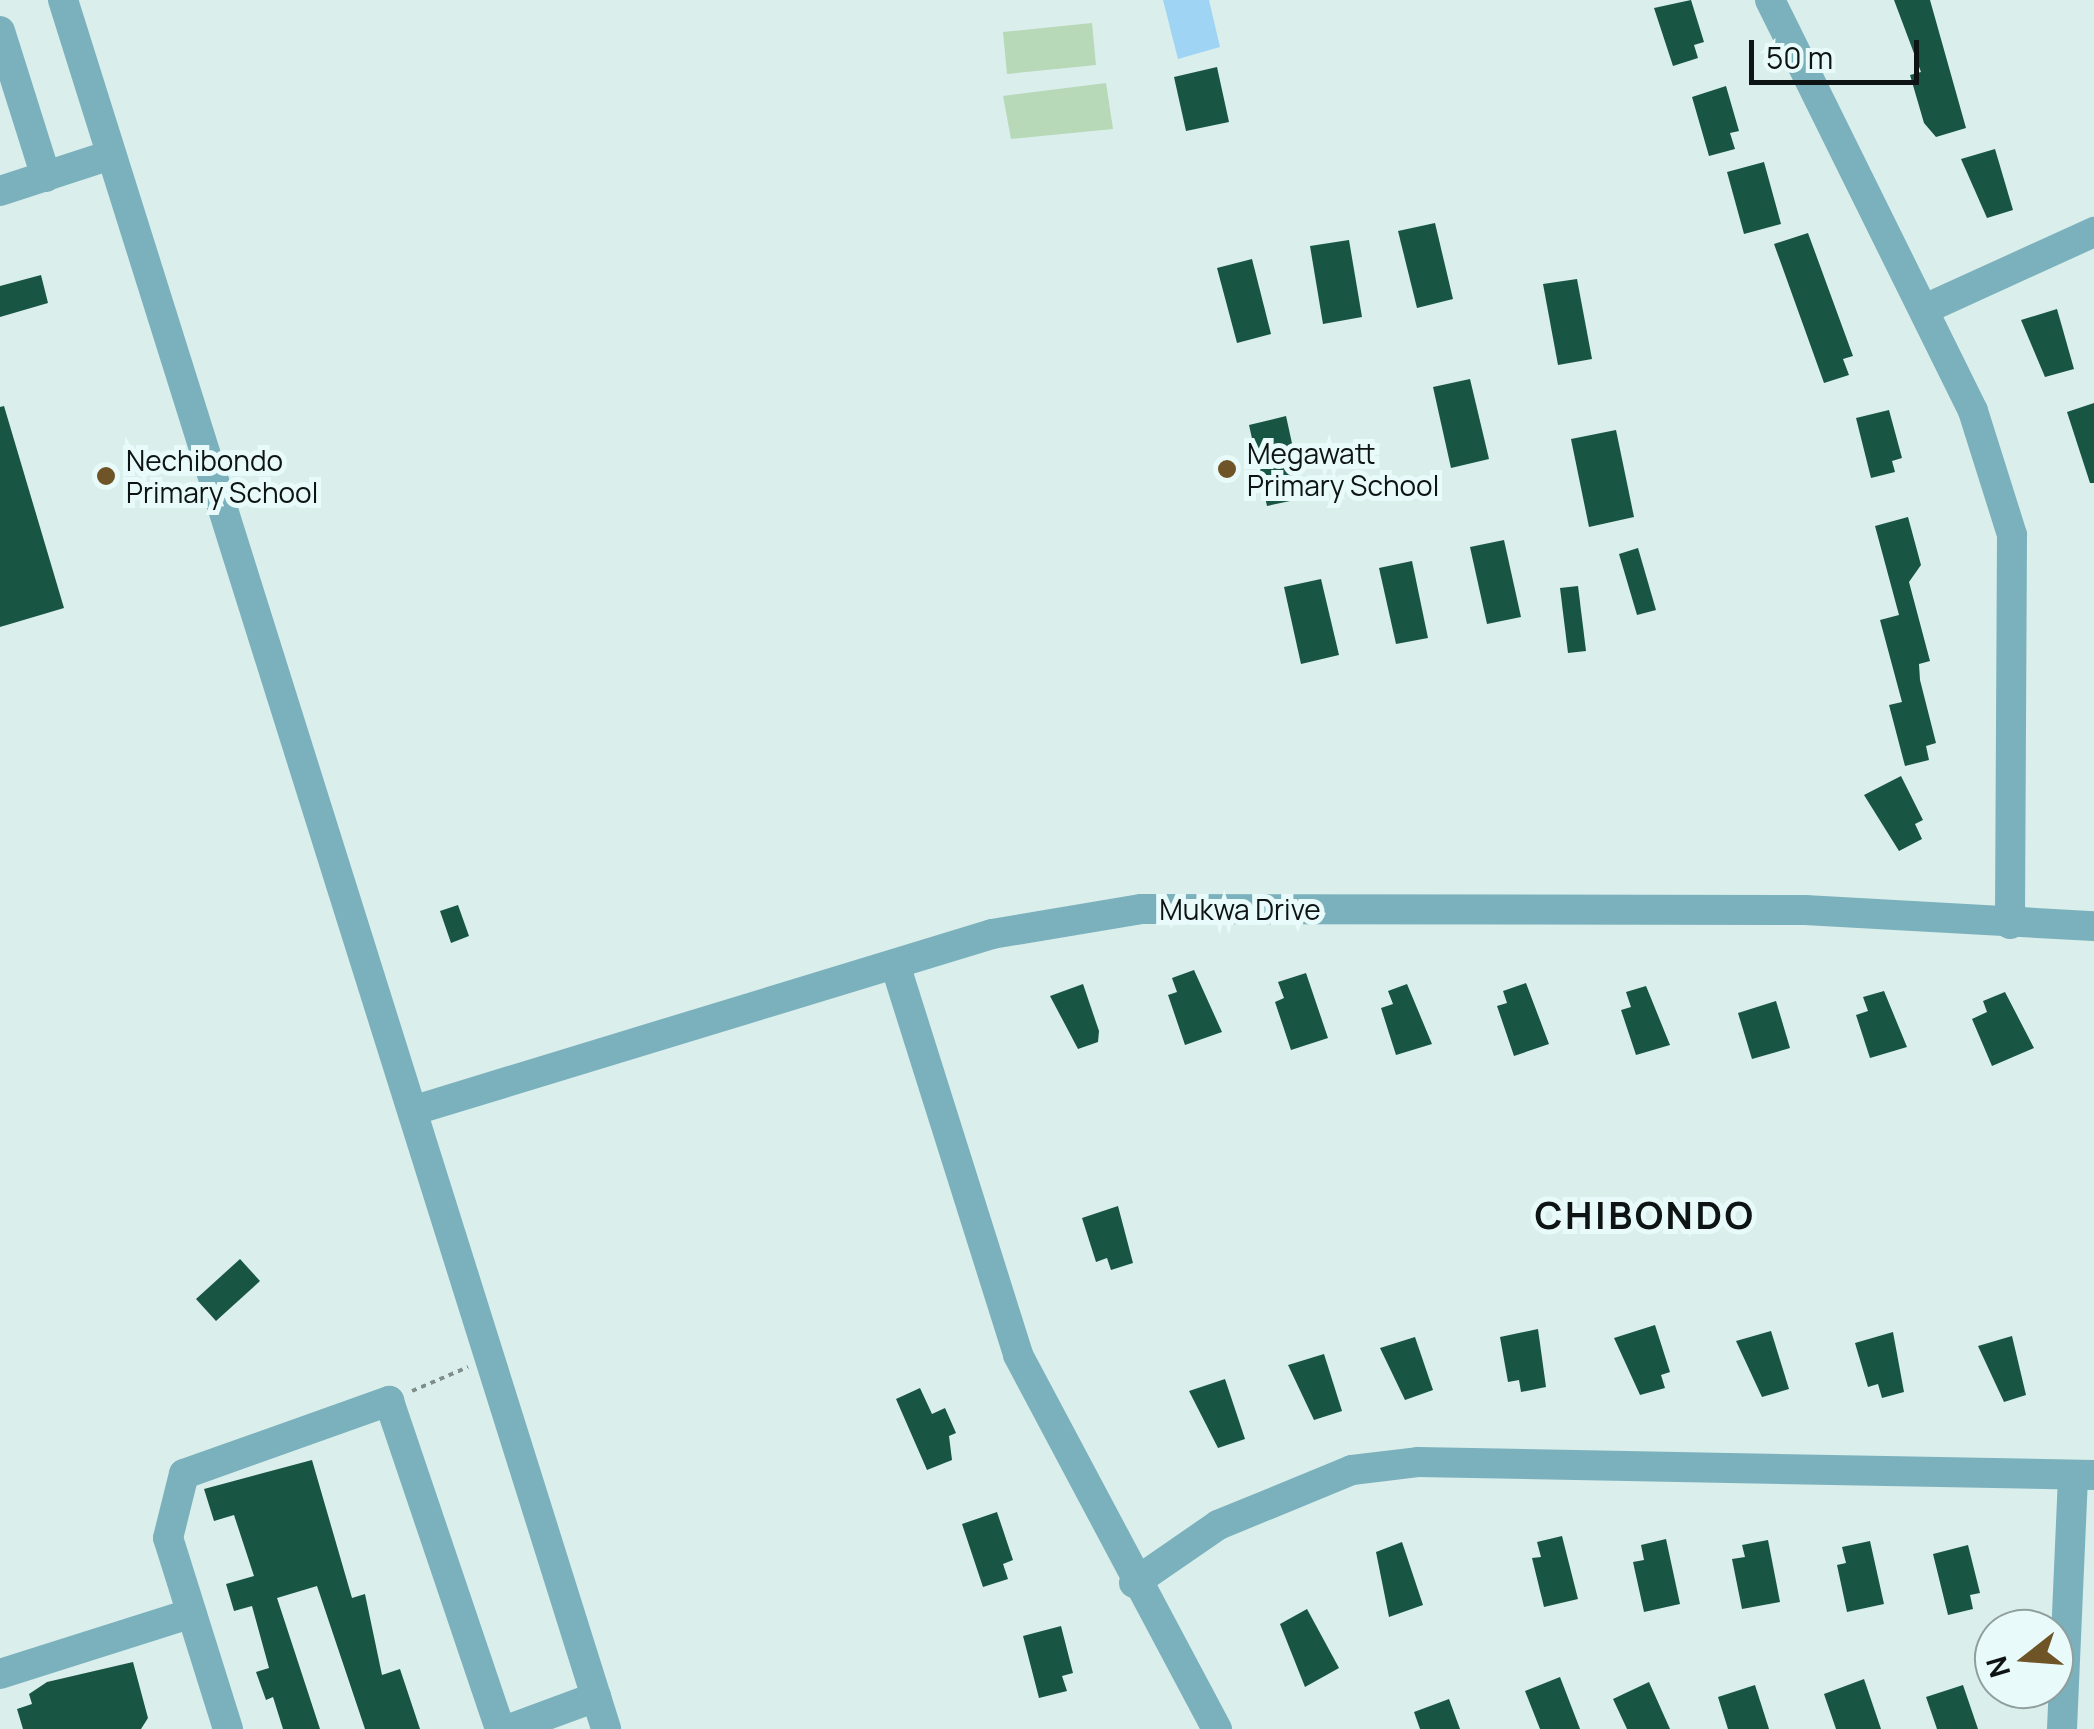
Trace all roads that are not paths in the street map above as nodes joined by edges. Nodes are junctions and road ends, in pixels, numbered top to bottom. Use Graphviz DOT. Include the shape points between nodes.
graph roads {
  1 [pos="63,0"];
  2 [pos="1770,0"];
  3 [pos="0,31"];
  4 [pos="111,155"];
  5 [pos="46,176"];
  6 [pos="0,191"];
  7 [pos="2094,232"];
  8 [pos="1925,309"];
  9 [pos="2010,924"];
  10 [pos="2094,926"];
  11 [pos="895,964"];
  12 [pos="415,1110"];
  13 [pos="2083,1476"];
  14 [pos="1134,1582"];
  15 [pos="192,1614"];
  16 [pos="0,1674"];
  17 [pos="596,1697"];
  18 [pos="228,1729"];
  19 [pos="500,1729"];
  20 [pos="510,1729"];
  21 [pos="606,1729"];
  22 [pos="1216,1729"];
  23 [pos="2062,1729"];
  1 -- 4 [label="street"];
  2 -- 8 [label="street"];
  3 -- 5 [label="street"];
  4 -- 5 [label="street"];
  4 -- 12 [label="street"];
  5 -- 6 [label="street"];
  7 -- 8 [label="street"];
  8 -- 9 [label="street" via="1973,411 2012,535"];
  9 -- 10 [label="street, Mukwa Drive"];
  9 -- 11 [label="street, Mukwa Drive" via="1805,910 1142,909 992,934"];
  11 -- 12 [label="street, Mukwa Drive"];
  11 -- 14 [label="street" via="1018,1355"];
  12 -- 17 [label="street"];
  13 -- 14 [label="street" via="1368,1468 1218,1525"];
  13 -- 23 [label="street"];
  14 -- 22 [label="street"];
  15 -- 16 [label="street"];
  15 -- 18 [label="street"];
  15 -- 19 [label="street" via="168,1538 184,1474 389,1401"];
  17 -- 20 [label="street"];
  17 -- 21 [label="street"];
}
